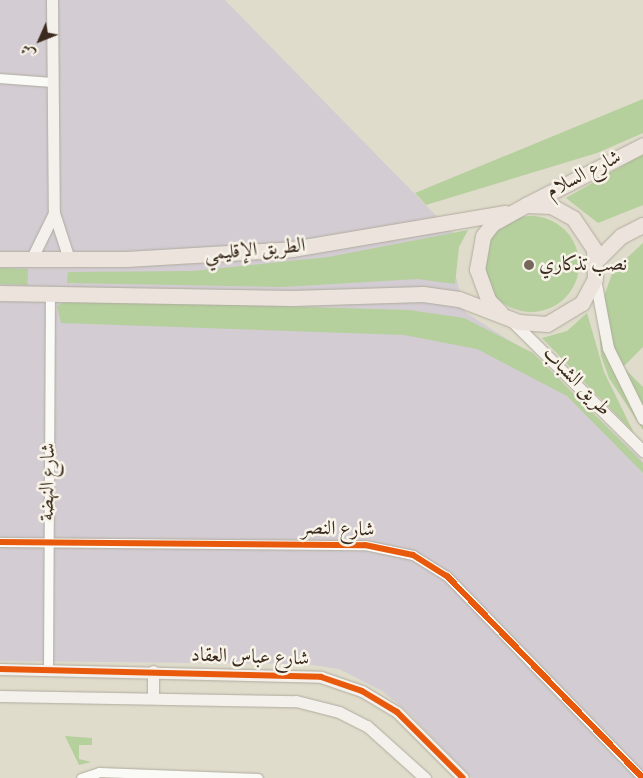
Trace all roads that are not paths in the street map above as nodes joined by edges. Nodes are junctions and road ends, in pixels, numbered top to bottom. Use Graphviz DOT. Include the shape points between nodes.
graph roads {
  1 [pos="52,0"];
  2 [pos="0,78"];
  3 [pos="51,82"];
  4 [pos="643,145"];
  5 [pos="526,205"];
  6 [pos="506,212"];
  7 [pos="54,213"];
  8 [pos="643,225"];
  9 [pos="0,259"];
  10 [pos="69,259"];
  11 [pos="31,260"];
  12 [pos="596,261"];
  13 [pos="595,279"];
  14 [pos="0,293"];
  15 [pos="50,294"];
  16 [pos="503,314"];
  17 [pos="643,419"];
  18 [pos="643,451"];
  19 [pos="0,542"];
  20 [pos="48,543"];
  21 [pos="0,669"];
  22 [pos="48,670"];
  23 [pos="154,671"];
  24 [pos="0,696"];
  25 [pos="153,698"];
  26 [pos="133,775"];
  27 [pos="213,776"];
  28 [pos="81,778"];
  29 [pos="258,778"];
  30 [pos="425,778"];
  31 [pos="462,778"];
  32 [pos="643,778"];
  1 -- 3 [label="street"];
  2 -- 3 [label="street"];
  3 -- 7 [label="street"];
  4 -- 5 [label="highway, شارع السلام"];
  5 -- 6 [label="highway"];
  5 -- 12 [label="highway" via="551,206 574,218 590,237"];
  6 -- 10 [label="highway, الطريق الإقليمي" via="292,249"];
  6 -- 16 [label="highway" via="488,230 478,252 480,285"];
  7 -- 10 [label="street"];
  7 -- 11 [label="street"];
  8 -- 12 [label="highway" via="621,236"];
  9 -- 11 [label="highway, الطريق الإقليمي"];
  10 -- 11 [label="highway, الطريق الإقليمي"];
  12 -- 13 [label="highway"];
  13 -- 16 [label="highway" via="582,303 560,320 533,324"];
  13 -- 17 [label="street, طريق الشباب" via="608,348"];
  14 -- 15 [label="highway, الطريق الإقليمي"];
  15 -- 16 [label="highway, الطريق الإقليمي" via="292,298 423,294 459,299"];
  15 -- 20 [label="street, شارع النهضة"];
  16 -- 18 [label="street, طريق الشباب"];
  19 -- 20 [label="street, شارع النصر"];
  20 -- 22 [label="street, شارع النهضة"];
  20 -- 32 [label="street, شارع النصر" via="365,545 413,555 447,576"];
  21 -- 22 [label="street, شارع عباس العقاد"];
  22 -- 23 [label="street, شارع عباس العقاد"];
  23 -- 25 [label="street"];
  23 -- 31 [label="street, شارع عباس العقاد" via="293,673 349,685 397,712"];
  24 -- 25 [label="street, شارع عباس العقاد"];
  25 -- 30 [label="street, شارع عباس العقاد" via="282,699 324,707 380,735"];
  26 -- 27 [label="street"];
  26 -- 28 [label="street" via="99,772"];
  27 -- 29 [label="street"];
}
